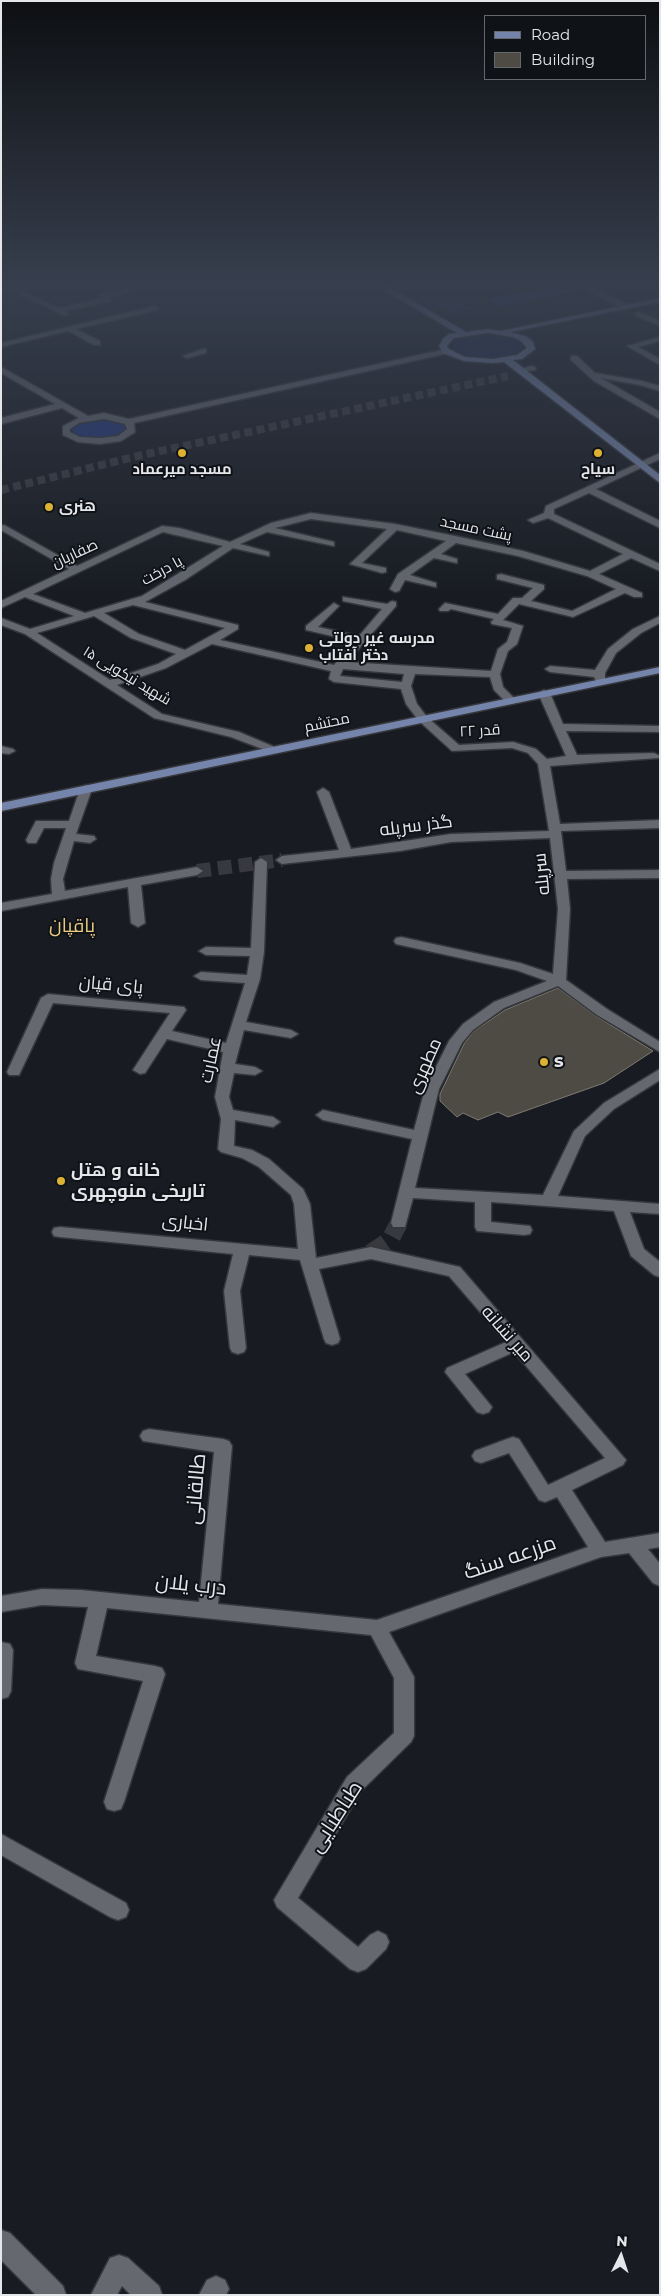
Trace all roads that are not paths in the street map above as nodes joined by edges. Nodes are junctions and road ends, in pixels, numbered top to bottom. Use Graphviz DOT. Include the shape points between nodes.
graph roads {
  1 [pos="40,392"];
  2 [pos="262,392"];
  3 [pos="548,392"];
  4 [pos="618,392"];
  5 [pos="639,392"];
  6 [pos="624,396"];
  7 [pos="51,399"];
  8 [pos="63,405"];
  9 [pos="29,412"];
  10 [pos="660,416"];
  11 [pos="85,418"];
  12 [pos="1,421"];
  13 [pos="129,422"];
  14 [pos="660,456"];
  15 [pos="641,465"];
  16 [pos="660,480"];
  17 [pos="588,489"];
  18 [pos="549,515"];
  19 [pos="302,517"];
  20 [pos="533,520"];
  21 [pos="660,525"];
  22 [pos="4,528"];
  23 [pos="395,528"];
  24 [pos="266,529"];
  25 [pos="455,539"];
  26 [pos="331,544"];
  27 [pos="231,545"];
  28 [pos="266,554"];
  29 [pos="432,554"];
  30 [pos="631,554"];
  31 [pos="454,561"];
  32 [pos="660,568"];
  33 [pos="76,570"];
  34 [pos="382,570"];
  35 [pos="591,574"];
  36 [pos="402,576"];
  37 [pos="501,577"];
  38 [pos="432,585"];
  39 [pos="395,589"];
  40 [pos="625,589"];
  41 [pos="25,594"];
  42 [pos="638,595"];
  43 [pos="347,599"];
  44 [pos="134,602"];
  45 [pos="524,602"];
  46 [pos="1,605"];
  47 [pos="334,606"];
  48 [pos="444,609"];
  49 [pos="94,612"];
  50 [pos="82,615"];
  51 [pos="500,617"];
  52 [pos="660,619"];
  53 [pos="1,621"];
  54 [pos="29,632"];
  55 [pos="360,639"];
  56 [pos="211,641"];
  57 [pos="185,654"];
  58 [pos="338,667"];
  59 [pos="550,669"];
  60 [pos="660,670"];
  61 [pos="410,672"];
  62 [pos="495,674"];
  63 [pos="601,678"];
  64 [pos="108,684"];
  65 [pos="406,686"];
  66 [pos="544,693"];
  67 [pos="510,700"];
  68 [pos="423,719"];
  69 [pos="560,727"];
  70 [pos="660,729"];
  71 [pos="273,750"];
  72 [pos="654,756"];
  73 [pos="573,759"];
  74 [pos="544,763"];
  75 [pos="86,789"];
  76 [pos="323,792"];
  77 [pos="1,806"];
  78 [pos="498,823"];
  79 [pos="660,824"];
  80 [pos="73,825"];
  81 [pos="556,831"];
  82 [pos="503,836"];
  83 [pos="69,838"];
  84 [pos="90,839"];
  85 [pos="32,840"];
  86 [pos="346,852"];
  87 [pos="282,860"];
  88 [pos="261,862"];
  89 [pos="196,871"];
  90 [pos="660,874"];
  91 [pos="562,875"];
  92 [pos="134,882"];
  93 [pos="59,895"];
  94 [pos="1,907"];
  95 [pos="138,923"];
  96 [pos="401,941"];
  97 [pos="206,951"];
  98 [pos="257,952"];
  99 [pos="200,976"];
  100 [pos="253,979"];
  101 [pos="559,981"];
  102 [pos="238,1025"];
  103 [pos="164,1034"];
  104 [pos="291,1034"];
  105 [pos="660,1048"];
  106 [pos="230,1049"];
  107 [pos="228,1068"];
  108 [pos="140,1070"];
  109 [pos="255,1071"];
  110 [pos="14,1072"];
  111 [pos="660,1073"];
  112 [pos="227,1114"];
  113 [pos="323,1114"];
  114 [pos="274,1122"];
  115 [pos="419,1136"];
  116 [pos="407,1193"];
  117 [pos="483,1197"];
  118 [pos="548,1200"];
  119 [pos="620,1205"];
  120 [pos="660,1209"];
  121 [pos="399,1223"];
  122 [pos="524,1230"];
  123 [pos="60,1232"];
  124 [pos="242,1249"];
  125 [pos="308,1260"];
  126 [pos="660,1271"];
  127 [pos="332,1339"];
  128 [pos="517,1344"];
  129 [pos="238,1348"];
  130 [pos="483,1407"];
  131 [pos="149,1436"];
  132 [pos="481,1456"];
  133 [pos="553,1491"];
  134 [pos="660,1540"];
  135 [pos="633,1544"];
  136 [pos="600,1550"];
  137 [pos="660,1578"];
  138 [pos="99,1600"];
  139 [pos="1,1604"];
  140 [pos="208,1611"];
  141 [pos="377,1628"];
  142 [pos="1,1650"];
  143 [pos="1,1691"];
  144 [pos="114,1802"];
  145 [pos="1,1844"];
  146 [pos="118,1910"];
  147 [pos="378,1942"];
  148 [pos="1,2242"];
  149 [pos="54,2295"];
  150 [pos="103,2295"];
  151 [pos="150,2295"];
  1 -- 7 [label="street"];
  2 -- 13 [label="street"];
  3 -- 15 [label="main road"];
  4 -- 6 [label="street"];
  5 -- 6 [label="street"];
  6 -- 10 [label="street"];
  7 -- 8 [label="street"];
  7 -- 9 [label="street"];
  8 -- 9 [label="street"];
  8 -- 11 [label="street"];
  9 -- 12 [label="street"];
  11 -- 13 [label="street" via="114,417"];
  11 -- 13 [label="street" via="69,424 66,433 88,441 115,442 132,430"];
  14 -- 15 [label="street"];
  15 -- 16 [label="main road"];
  15 -- 17 [label="street"];
  17 -- 18 [label="street" via="548,508"];
  17 -- 21 [label="street"];
  18 -- 20 [label="street"];
  18 -- 30 [label="street"];
  19 -- 23 [label="street, پشت مسجد" via="324,516"];
  19 -- 24 [label="street, پا درخت"];
  22 -- 33 [label="street"];
  23 -- 25 [label="street, پشت مسجد"];
  23 -- 34 [label="street" via="355,564"];
  24 -- 26 [label="street"];
  24 -- 27 [label="street, پا درخت"];
  25 -- 29 [label="street"];
  25 -- 35 [label="street, پشت مسجد" via="520,553"];
  27 -- 28 [label="street"];
  27 -- 33 [label="street, صفاریان" via="179,531 162,530"];
  27 -- 44 [label="street, پا درخت" via="182,578"];
  29 -- 31 [label="street"];
  29 -- 36 [label="street"];
  30 -- 32 [label="street"];
  30 -- 35 [label="street"];
  33 -- 41 [label="street, صفاریان"];
  35 -- 40 [label="street, پشت مسجد"];
  36 -- 38 [label="street"];
  36 -- 39 [label="street"];
  37 -- 45 [label="street" via="540,587"];
  40 -- 42 [label="street, پشت مسجد"];
  40 -- 45 [label="street" via="573,614"];
  41 -- 46 [label="street, صفاریان"];
  41 -- 50 [label="street"];
  43 -- 55 [label="street" via="390,606"];
  44 -- 49 [label="street, پا درخت"];
  44 -- 56 [label="street" via="234,627"];
  45 -- 51 [label="street" via="517,600"];
  47 -- 55 [label="street" via="310,628"];
  48 -- 51 [label="street" via="449,605"];
  49 -- 50 [label="street, پا درخت"];
  49 -- 57 [label="street" via="135,636"];
  50 -- 54 [label="street, پا درخت"];
  51 -- 62 [label="street" via="496,622 518,626 512,644 503,649"];
  52 -- 63 [label="street" via="616,646 605,659"];
  53 -- 54 [label="street, شهید نیکویی ۱۵"];
  54 -- 64 [label="street, شهید نیکویی ۱۵"];
  55 -- 58 [label="street"];
  56 -- 57 [label="street"];
  56 -- 58 [label="street"];
  57 -- 64 [label="street" via="162,666"];
  58 -- 61 [label="street"];
  58 -- 65 [label="street" via="334,679"];
  59 -- 63 [label="street"];
  60 -- 63 [label="main road, محتشم"];
  61 -- 62 [label="street"];
  61 -- 65 [label="street"];
  62 -- 67 [label="street" via="498,688"];
  63 -- 66 [label="main road, محتشم"];
  64 -- 71 [label="street, شهید نیکویی ۱۵" via="158,716 235,734"];
  65 -- 68 [label="street, قدر ۲۲" via="412,704"];
  66 -- 67 [label="main road, محتشم"];
  66 -- 69 [label="street"];
  67 -- 68 [label="main road, محتشم"];
  68 -- 71 [label="main road, محتشم"];
  68 -- 74 [label="street, قدر ۲۲" via="456,749 513,745 532,751"];
  69 -- 70 [label="street"];
  69 -- 73 [label="street"];
  71 -- 75 [label="main road, محتشم"];
  72 -- 73 [label="street"];
  73 -- 74 [label="street"];
  74 -- 81 [label="street, سرپله"];
  75 -- 77 [label="main road, محتشم"];
  75 -- 80 [label="street"];
  76 -- 86 [label="street"];
  78 -- 82 [label="street"];
  79 -- 81 [label="street, گذر سرپله"];
  80 -- 83 [label="street"];
  80 -- 85 [label="street" via="40,824"];
  81 -- 82 [label="street, گذر سرپله"];
  81 -- 91 [label="street, سرپله"];
  82 -- 86 [label="street, گذر سرپله" via="448,832 400,847"];
  83 -- 84 [label="street"];
  83 -- 93 [label="street" via="58,870"];
  86 -- 87 [label="street, گذر سرپله"];
  88 -- 98 [label="street, عمارت"];
  89 -- 92 [label="street"];
  90 -- 91 [label="street"];
  91 -- 101 [label="street, سرپله" via="564,909"];
  92 -- 93 [label="street"];
  92 -- 95 [label="street"];
  93 -- 94 [label="street"];
  96 -- 101 [label="street" via="520,968"];
  97 -- 98 [label="street"];
  98 -- 100 [label="street, عمارت"];
  99 -- 100 [label="street"];
  100 -- 102 [label="street, عمارت"];
  101 -- 105 [label="street"];
  101 -- 115 [label="street, مطهری" via="499,1005 462,1034 437,1076"];
  102 -- 104 [label="street"];
  102 -- 106 [label="street, عمارت"];
  103 -- 106 [label="street"];
  103 -- 108 [label="street, پای قپان"];
  103 -- 110 [label="street, پای قپان" via="179,1010 48,998"];
  106 -- 107 [label="street, عمارت"];
  107 -- 109 [label="street"];
  107 -- 112 [label="street, عمارت" via="222,1097"];
  111 -- 118 [label="street" via="609,1106 579,1134"];
  112 -- 114 [label="street"];
  112 -- 125 [label="street, عمارت" via="226,1149 247,1154 264,1163 298,1194"];
  113 -- 115 [label="street"];
  115 -- 116 [label="street, مطهری"];
  116 -- 117 [label="street"];
  116 -- 121 [label="street, مطهری"];
  117 -- 118 [label="street"];
  117 -- 122 [label="street" via="484,1227"];
  118 -- 119 [label="street"];
  119 -- 120 [label="street"];
  119 -- 126 [label="street" via="637,1252"];
  123 -- 124 [label="street, اخباری"];
  124 -- 125 [label="street, اخباری"];
  124 -- 129 [label="street" via="232,1291"];
  125 -- 127 [label="street"];
  125 -- 128 [label="street, میر نشانه" via="371,1253 454,1271"];
  128 -- 130 [label="street" via="453,1372"];
  128 -- 133 [label="street, میر نشانه" via="617,1460"];
  131 -- 140 [label="street, طالقانی" via="223,1446"];
  132 -- 133 [label="street" via="513,1444"];
  133 -- 136 [label="street"];
  134 -- 135 [label="street, مزرعه سنگ"];
  135 -- 136 [label="street, مزرعه سنگ"];
  135 -- 137 [label="street"];
  136 -- 141 [label="street, مزرعه سنگ"];
  138 -- 139 [label="street, درب یلان" via="42,1597"];
  138 -- 140 [label="street, درب یلان"];
  138 -- 144 [label="street" via="85,1663 155,1674"];
  140 -- 141 [label="street, درب یلان"];
  141 -- 147 [label="street, طباطبایی" via="404,1677 404,1736 354,1784 285,1900 358,1961"];
  142 -- 143 [label="street"];
  145 -- 146 [label="street"];
  148 -- 149 [label="street"];
  150 -- 151 [label="street" via="119,2267"];
}
